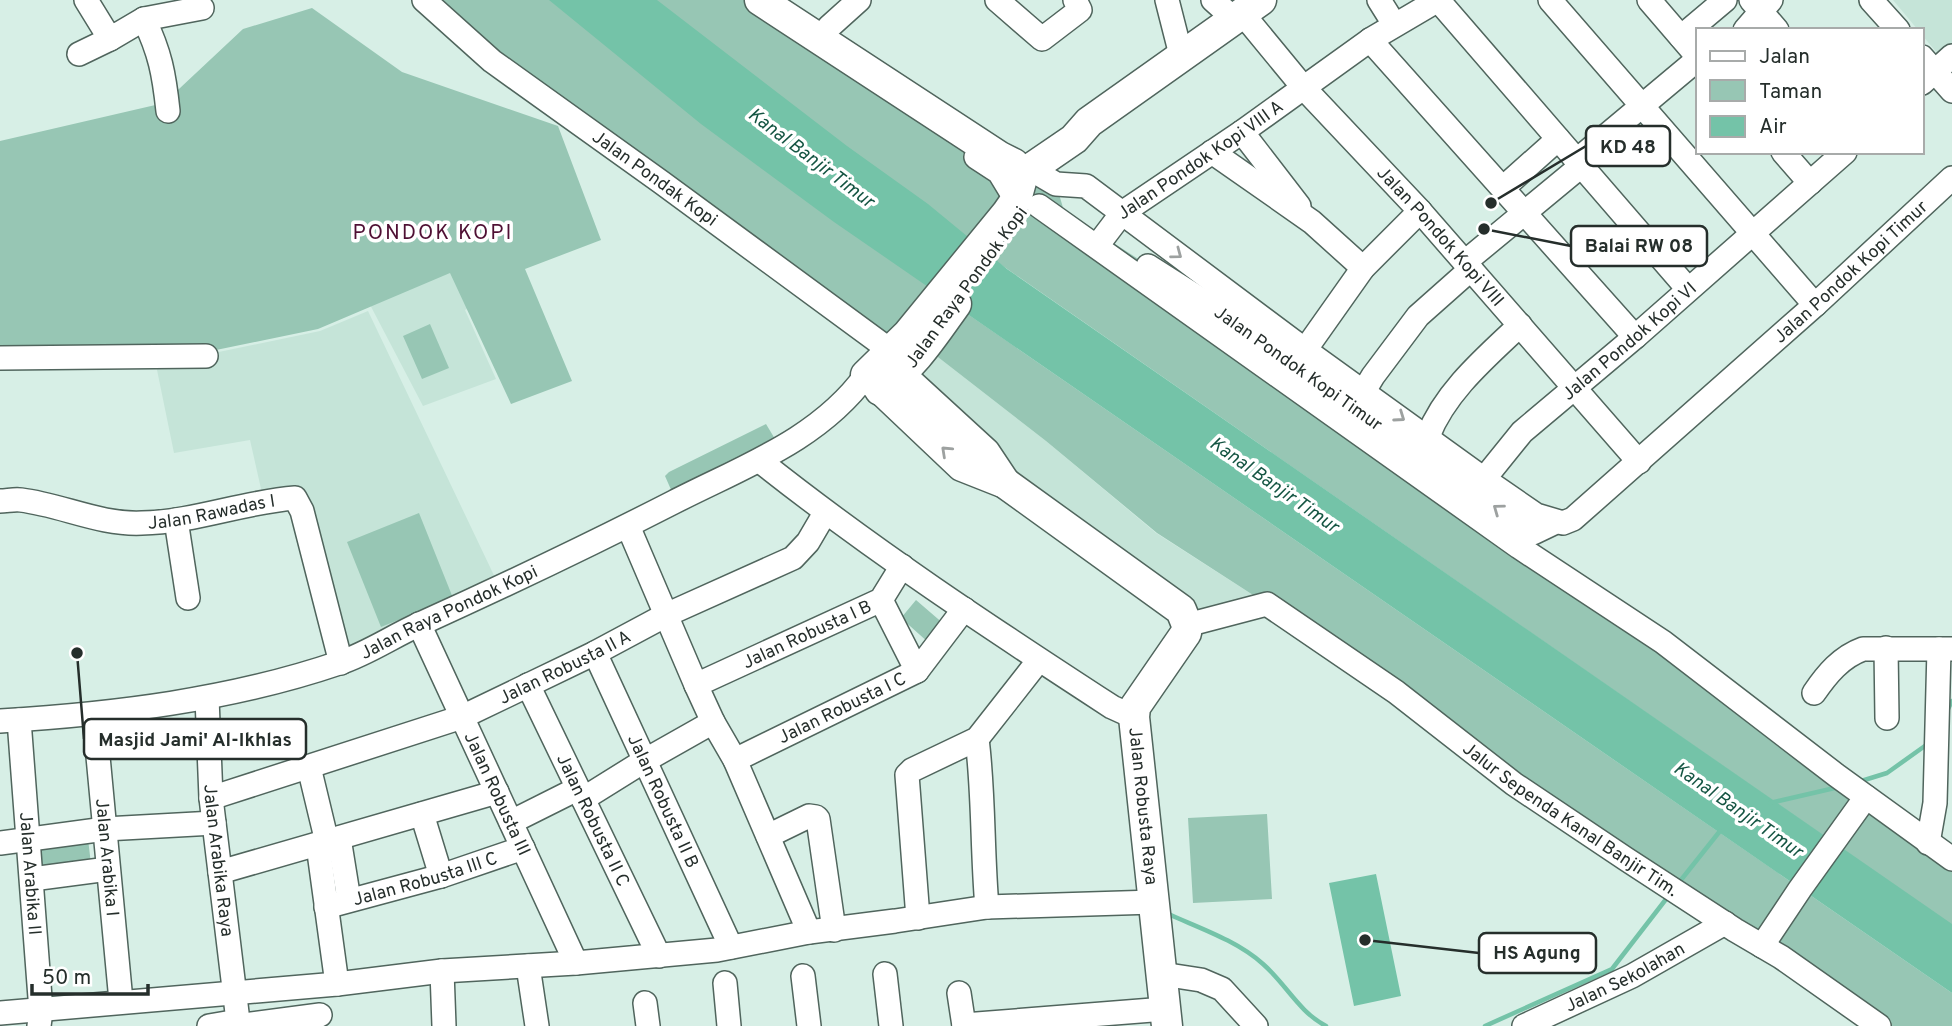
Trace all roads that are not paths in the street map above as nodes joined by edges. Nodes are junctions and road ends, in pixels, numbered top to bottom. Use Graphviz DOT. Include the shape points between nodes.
graph roads {
  1 [pos="86,0"];
  2 [pos="424,0"];
  3 [pos="748,0"];
  4 [pos="760,0"];
  5 [pos="792,0"];
  6 [pos="859,0"];
  7 [pos="997,0"];
  8 [pos="1075,0"];
  9 [pos="1167,0"];
  10 [pos="1379,0"];
  11 [pos="1438,0"];
  12 [pos="1550,0"];
  13 [pos="1649,0"];
  14 [pos="1725,0"];
  15 [pos="1871,0"];
  16 [pos="1761,4"];
  17 [pos="202,8"];
  18 [pos="1237,8"];
  19 [pos="144,19"];
  20 [pos="1394,24"];
  21 [pos="829,27"];
  22 [pos="1746,28"];
  23 [pos="1776,28"];
  24 [pos="1896,28"];
  25 [pos="1681,37"];
  26 [pos="110,39"];
  27 [pos="1370,40"];
  28 [pos="79,54"];
  29 [pos="1181,55"];
  30 [pos="1696,56"];
  31 [pos="1696,60"];
  32 [pos="1933,67"];
  33 [pos="1303,87"];
  34 [pos="1952,91"];
  35 [pos="1641,106"];
  36 [pos="168,111"];
  37 [pos="1242,132"];
  38 [pos="1558,139"];
  39 [pos="1212,152"];
  40 [pos="1785,154"];
  41 [pos="1842,154"];
  42 [pos="1579,163"];
  43 [pos="1952,178"];
  44 [pos="1810,183"];
  45 [pos="1028,185"];
  46 [pos="1503,188"];
  47 [pos="1277,189"];
  48 [pos="1420,211"];
  49 [pos="1122,213"];
  50 [pos="1526,214"];
  51 [pos="1753,234"];
  52 [pos="1102,238"];
  53 [pos="1468,266"];
  54 [pos="1363,268"];
  55 [pos="1688,289"];
  56 [pos="1815,305"];
  57 [pos="1520,326"];
  58 [pos="1635,337"];
  59 [pos="1305,350"];
  60 [pos="206,356"];
  61 [pos="0,358"];
  62 [pos="889,366"];
  63 [pos="1575,388"];
  64 [pos="1364,391"];
  65 [pos="1427,436"];
  66 [pos="760,461"];
  67 [pos="1639,462"];
  68 [pos="1484,479"];
  69 [pos="0,501"];
  70 [pos="825,513"];
  71 [pos="176,520"];
  72 [pos="1556,522"];
  73 [pos="628,526"];
  74 [pos="902,566"];
  75 [pos="188,598"];
  76 [pos="881,600"];
  77 [pos="964,609"];
  78 [pos="666,615"];
  79 [pos="419,624"];
  80 [pos="1187,625"];
  81 [pos="1886,648"];
  82 [pos="1946,649"];
  83 [pos="595,653"];
  84 [pos="1039,660"];
  85 [pos="341,663"];
  86 [pos="917,671"];
  87 [pos="528,685"];
  88 [pos="696,685"];
  89 [pos="1814,693"];
  90 [pos="207,698"];
  91 [pos="94,714"];
  92 [pos="462,717"];
  93 [pos="1134,717"];
  94 [pos="1887,718"];
  95 [pos="10,721"];
  96 [pos="713,722"];
  97 [pos="977,739"];
  98 [pos="735,760"];
  99 [pos="644,761"];
  100 [pos="309,767"];
  101 [pos="497,792"];
  102 [pos="580,794"];
  103 [pos="211,798"];
  104 [pos="1862,803"];
  105 [pos="422,814"];
  106 [pos="511,822"];
  107 [pos="214,823"];
  108 [pos="105,829"];
  109 [pos="768,836"];
  110 [pos="29,838"];
  111 [pos="328,842"];
  112 [pos="0,843"];
  113 [pos="1928,843"];
  114 [pos="523,848"];
  115 [pos="1952,859"];
  116 [pos="108,869"];
  117 [pos="220,872"];
  118 [pos="441,876"];
  119 [pos="32,879"];
  120 [pos="349,900"];
  121 [pos="326,906"];
  122 [pos="987,906"];
  123 [pos="1155,909"];
  124 [pos="918,918"];
  125 [pos="1725,923"];
  126 [pos="834,930"];
  127 [pos="809,932"];
  128 [pos="1766,939"];
  129 [pos="731,947"];
  130 [pos="659,956"];
  131 [pos="576,963"];
  132 [pos="528,966"];
  133 [pos="442,971"];
  134 [pos="885,974"];
  135 [pos="1162,974"];
  136 [pos="803,976"];
  137 [pos="725,983"];
  138 [pos="337,984"];
  139 [pos="235,993"];
  140 [pos="959,993"];
  141 [pos="121,1001"];
  142 [pos="645,1003"];
  143 [pos="0,1013"];
  144 [pos="320,1015"];
  145 [pos="1847,1015"];
  146 [pos="40,1018"];
  147 [pos="1166,1018"];
  148 [pos="242,1024"];
  149 [pos="964,1025"];
  150 [pos="209,1026"];
  151 [pos="444,1026"];
  152 [pos="537,1026"];
  153 [pos="648,1026"];
  154 [pos="729,1026"];
  155 [pos="809,1026"];
  156 [pos="891,1026"];
  157 [pos="1256,1026"];
  158 [pos="1524,1026"];
  159 [pos="1879,1026"];
  1 -- 26 [label="street"];
  2 -- 62 [label="street, Jalan Pondak Kopi" via="492,61 650,174"];
  3 -- 45 [label="street" via="999,172"];
  4 -- 45 [label="main road" via="1000,157"];
  5 -- 21 [label="main road"];
  6 -- 21 [label="street"];
  7 -- 8 [label="street" via="1042,39 1080,10"];
  9 -- 29 [label="street"];
  10 -- 20 [label="street"];
  11 -- 20 [label="street, Jalan Pondok Kopi VIII A"];
  11 -- 38 [label="street"];
  12 -- 35 [label="street"];
  13 -- 25 [label="street"];
  14 -- 25 [label="street"];
  15 -- 24 [label="street"];
  16 -- 22 [label="street"];
  16 -- 23 [label="street"];
  17 -- 19 [label="street"];
  18 -- 29 [label="main road"];
  18 -- 33 [label="street, Jalan Pondok Kopi VIII"];
  19 -- 26 [label="street"];
  19 -- 36 [label="street" via="164,70"];
  20 -- 27 [label="street, Jalan Pondok Kopi VIII A"];
  21 -- 45 [label="main road" via="1008,145"];
  25 -- 30 [label="street"];
  26 -- 28 [label="street"];
  27 -- 33 [label="street, Jalan Pondok Kopi VIII A"];
  27 -- 46 [label="street"];
  29 -- 45 [label="main road, Jalan Raya Pondok Kopi" via="1089,122 1064,126"];
  31 -- 35 [label="street"];
  32 -- 34 [label="street"];
  33 -- 37 [label="street, Jalan Pondok Kopi VIII A"];
  33 -- 48 [label="street, Jalan Pondok Kopi VIII"];
  35 -- 42 [label="street"];
  35 -- 51 [label="street"];
  37 -- 39 [label="street, Jalan Pondok Kopi VIII A"];
  37 -- 47 [label="street"];
  38 -- 42 [label="street"];
  38 -- 46 [label="street"];
  39 -- 47 [label="street"];
  39 -- 49 [label="street, Jalan Pondok Kopi VIII A"];
  40 -- 44 [label="street"];
  41 -- 44 [label="street, Jalan Pondok Kopi VI"];
  42 -- 50 [label="street"];
  42 -- 55 [label="street"];
  43 -- 56 [label="street, Jalan Pondok Kopi Timur"];
  44 -- 51 [label="street, Jalan Pondok Kopi VI"];
  45 -- 49 [label="street, Jalan Pondok Kopi Timur" via="1086,186"];
  45 -- 52 [label="street, Jalan Pondok Kopi Timur"];
  45 -- 62 [label="main road, Jalan Raya Pondok Kopi"];
  45 -- 104 [label="street" via="1519,547 1662,642 1836,775"];
  46 -- 50 [label="street"];
  47 -- 54 [label="street"];
  48 -- 53 [label="street, Jalan Pondok Kopi VIII"];
  48 -- 54 [label="street"];
  49 -- 52 [label="street, Jalan Pondok Kopi VIII A"];
  49 -- 59 [label="street, Jalan Pondok Kopi Timur, one-way"];
  50 -- 53 [label="street"];
  50 -- 58 [label="street"];
  51 -- 55 [label="street, Jalan Pondok Kopi VI"];
  51 -- 56 [label="street"];
  72 -- 52 [label="street, Jalan Pondok Kopi Timur, one-way" via="1533,533 1518,524 1211,306"];
  53 -- 57 [label="street, Jalan Pondok Kopi VIII"];
  53 -- 64 [label="street" via="1418,316"];
  54 -- 59 [label="street"];
  55 -- 58 [label="street, Jalan Pondok Kopi VI"];
  56 -- 67 [label="street, Jalan Pondok Kopi Timur"];
  57 -- 63 [label="street, Jalan Pondok Kopi VIII"];
  57 -- 65 [label="street" via="1472,370 1434,419"];
  58 -- 63 [label="street, Jalan Pondok Kopi VI"];
  59 -- 64 [label="street, Jalan Pondok Kopi Timur"];
  60 -- 61 [label="street"];
  62 -- 66 [label="street, Jalan Raya Pondok Kopi" via="808,432"];
  62 -- 80 [label="main road" via="985,453 1005,483 1181,610"];
  63 -- 67 [label="street, Jalan Pondok Kopi VIII"];
  63 -- 68 [label="street, Jalan Pondok Kopi VI" via="1522,432"];
  64 -- 65 [label="street, Jalan Pondok Kopi Timur, one-way"];
  65 -- 68 [label="street, Jalan Pondok Kopi Timur"];
  66 -- 70 [label="street"];
  66 -- 73 [label="street, Jalan Raya Pondok Kopi"];
  67 -- 72 [label="street, Jalan Pondok Kopi Timur" via="1573,519"];
  68 -- 72 [label="street, Jalan Pondok Kopi Timur"];
  69 -- 71 [label="street, Jalan Rawadas I" via="19,499 127,523"];
  70 -- 74 [label="street"];
  70 -- 78 [label="street, Jalan Robusta II A" via="793,558"];
  71 -- 75 [label="street"];
  71 -- 85 [label="street, Jalan Rawadas I" via="295,498"];
  73 -- 78 [label="street"];
  73 -- 79 [label="street, Jalan Raya Pondok Kopi"];
  74 -- 76 [label="street, Jalan Robusta I B"];
  74 -- 77 [label="street"];
  76 -- 86 [label="street"];
  76 -- 88 [label="street, Jalan Robusta I B"];
  77 -- 84 [label="street"];
  77 -- 86 [label="street, Jalan Robusta I C"];
  78 -- 83 [label="street, Jalan Robusta II A"];
  78 -- 88 [label="street"];
  79 -- 85 [label="street, Jalan Raya Pondok Kopi"];
  79 -- 92 [label="street, Jalan Robusta III"];
  80 -- 93 [label="main road, Jalan Robusta Raya" via="1135,707"];
  80 -- 125 [label="street, Jalur Sependa Kanal Banjir Tim." via="1267,604 1396,692 1514,784"];
  81 -- 82 [label="street"];
  81 -- 89 [label="street" via="1850,654"];
  81 -- 94 [label="street"];
  82 -- 113 [label="street"];
  83 -- 87 [label="street, Jalan Robusta II A"];
  83 -- 99 [label="street, Jalan Robusta II B"];
  84 -- 93 [label="street" via="1112,708"];
  84 -- 97 [label="street"];
  85 -- 90 [label="street, Jalan Raya Pondok Kopi"];
  86 -- 98 [label="street, Jalan Robusta I C"];
  87 -- 92 [label="street, Jalan Robusta II A"];
  87 -- 102 [label="street, Jalan Robusta II C"];
  88 -- 96 [label="street"];
  90 -- 91 [label="street, Jalan Raya Pondok Kopi"];
  90 -- 103 [label="street, Jalan Arabika Raya"];
  91 -- 95 [label="street, Jalan Raya Pondok Kopi"];
  91 -- 108 [label="street, Jalan Arabika I"];
  92 -- 100 [label="street, Jalan Robusta II A"];
  92 -- 101 [label="street, Jalan Robusta III"];
  93 -- 123 [label="main road, Jalan Robusta Raya"];
  95 -- 110 [label="street, Jalan Arabika II"];
  96 -- 98 [label="street"];
  96 -- 99 [label="street"];
  97 -- 122 [label="street"];
  97 -- 124 [label="street" via="907,775"];
  98 -- 109 [label="street"];
  99 -- 102 [label="street"];
  99 -- 129 [label="street, Jalan Robusta II B"];
  100 -- 103 [label="street, Jalan Robusta II A"];
  100 -- 111 [label="street"];
  101 -- 105 [label="street"];
  101 -- 106 [label="street, Jalan Robusta III"];
  102 -- 106 [label="street"];
  102 -- 130 [label="street, Jalan Robusta II C"];
  103 -- 107 [label="street, Jalan Arabika Raya"];
  104 -- 113 [label="street"];
  104 -- 128 [label="street"];
  105 -- 111 [label="street"];
  105 -- 118 [label="street"];
  106 -- 114 [label="street, Jalan Robusta III"];
  107 -- 108 [label="street"];
  107 -- 117 [label="street, Jalan Arabika Raya"];
  108 -- 110 [label="street"];
  108 -- 116 [label="street, Jalan Arabika I"];
  109 -- 126 [label="street" via="809,816 818,819"];
  109 -- 127 [label="street"];
  110 -- 112 [label="street"];
  110 -- 119 [label="street, Jalan Arabika II"];
  111 -- 117 [label="street"];
  111 -- 120 [label="street"];
  111 -- 121 [label="street"];
  113 -- 115 [label="street"];
  114 -- 118 [label="street, Jalan Robusta III C"];
  114 -- 131 [label="street, Jalan Robusta III"];
  116 -- 119 [label="street"];
  116 -- 141 [label="street, Jalan Arabika I"];
  117 -- 139 [label="street, Jalan Arabika Raya"];
  118 -- 120 [label="street, Jalan Robusta III C"];
  119 -- 146 [label="street, Jalan Arabika II"];
  120 -- 121 [label="street, Jalan Robusta III C"];
  121 -- 138 [label="street"];
  122 -- 123 [label="street"];
  122 -- 124 [label="street"];
  123 -- 135 [label="main road, Jalan Robusta Raya"];
  124 -- 126 [label="street"];
  125 -- 128 [label="street, Jalur Sependa Kanal Banjir Tim."];
  125 -- 158 [label="street, Jalan Sekolahan" via="1632,976"];
  126 -- 127 [label="street"];
  127 -- 129 [label="street"];
  128 -- 145 [label="street, Jalur Sependa Kanal Banjir Tim."];
  129 -- 130 [label="street"];
  130 -- 131 [label="street"];
  131 -- 132 [label="street"];
  132 -- 133 [label="street"];
  132 -- 152 [label="street"];
  133 -- 138 [label="street"];
  133 -- 151 [label="street"];
  134 -- 156 [label="street"];
  135 -- 147 [label="main road, Jalan Robusta Raya"];
  135 -- 157 [label="street" via="1201,980 1222,989"];
  136 -- 155 [label="street"];
  137 -- 154 [label="street"];
  138 -- 139 [label="street"];
  139 -- 141 [label="street"];
  139 -- 148 [label="street, Jalan Arabika Raya"];
  140 -- 149 [label="street"];
  141 -- 146 [label="street"];
  142 -- 153 [label="street"];
  143 -- 146 [label="street"];
  144 -- 148 [label="street"];
  145 -- 159 [label="street, Jalur Sependa Kanal Banjir Tim."];
  147 -- 149 [label="street"];
  148 -- 150 [label="street"];
}
